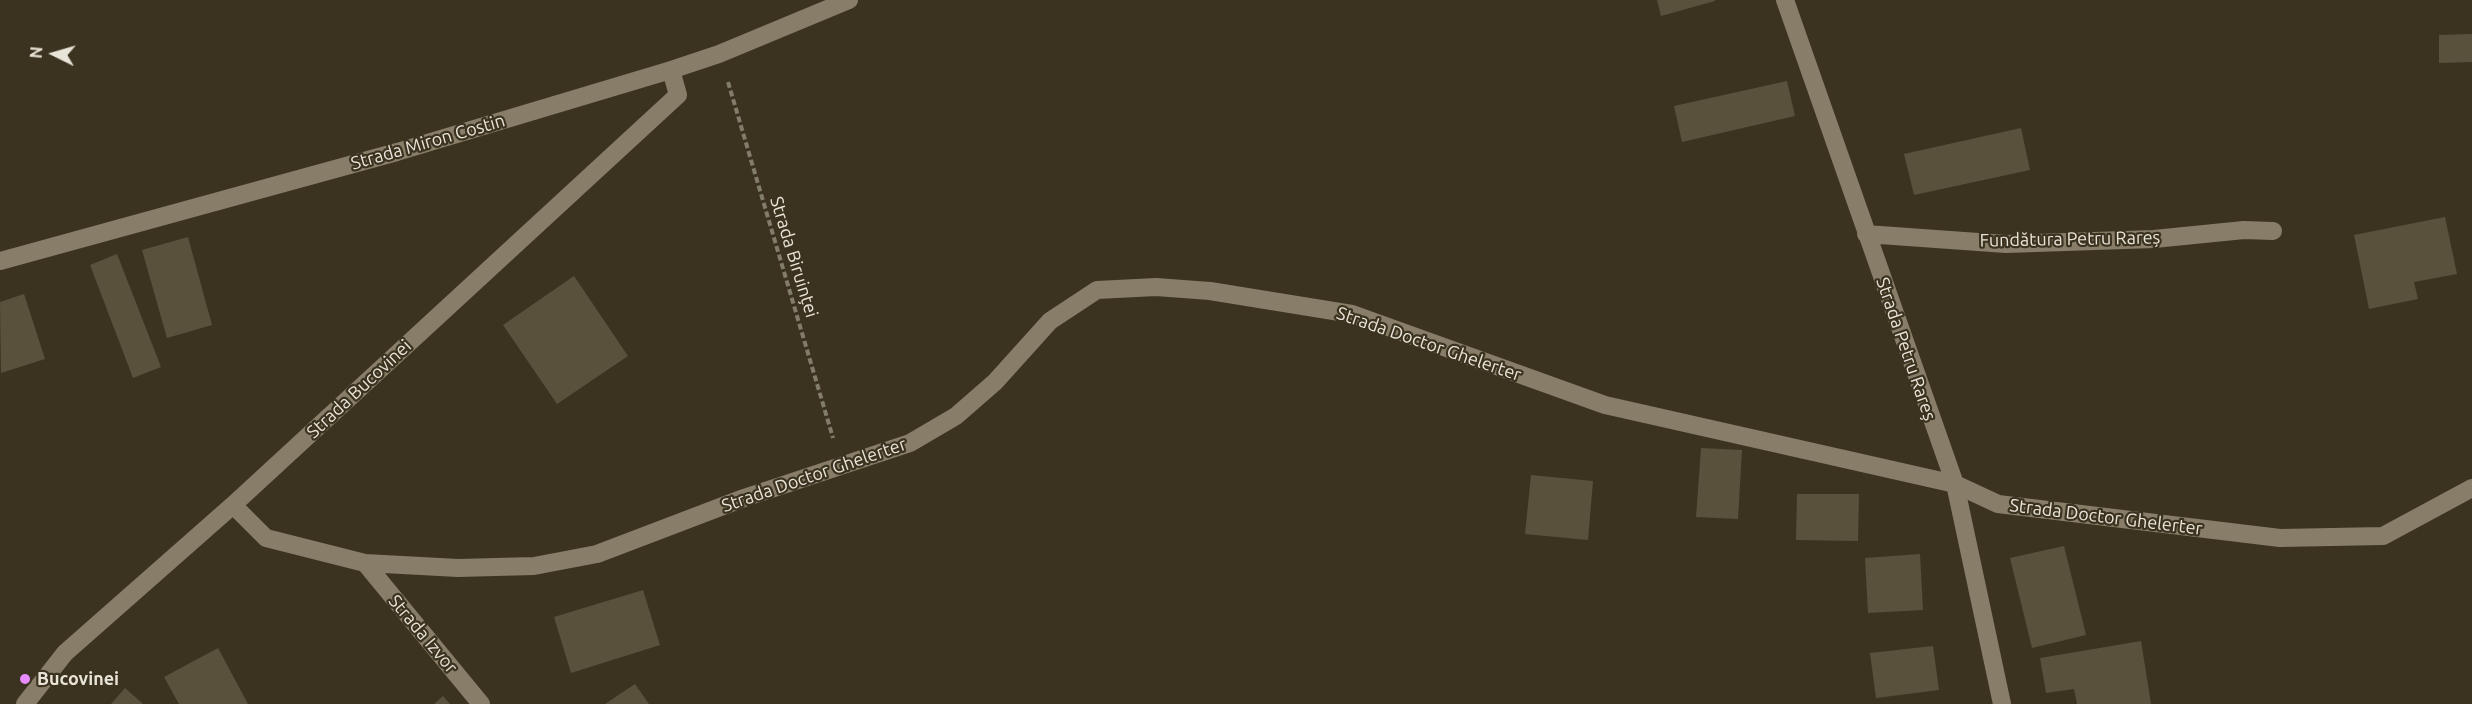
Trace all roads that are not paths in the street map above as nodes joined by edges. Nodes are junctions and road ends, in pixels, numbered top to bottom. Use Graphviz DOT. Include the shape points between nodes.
graph roads {
  1 [pos="849,0"];
  2 [pos="1785,0"];
  3 [pos="671,70"];
  4 [pos="2273,231"];
  5 [pos="1866,234"];
  6 [pos="0,261"];
  7 [pos="1955,484"];
  8 [pos="2472,488"];
  9 [pos="233,505"];
  10 [pos="365,563"];
  11 [pos="26,704"];
  12 [pos="481,704"];
  13 [pos="2002,704"];
  1 -- 3 [label="street, Strada Miron Costin"];
  2 -- 5 [label="street, Strada Petru Rareș"];
  3 -- 6 [label="street, Strada Miron Costin" via="398,152"];
  3 -- 9 [label="street, Strada Bucovinei" via="678,95"];
  4 -- 5 [label="street, Fundătura Petru Rareș" via="2006,244"];
  5 -- 7 [label="street, Strada Petru Rareș"];
  7 -- 8 [label="street, Strada Doctor Ghelerter" via="1998,504 2280,538 2383,536"];
  7 -- 10 [label="street, Strada Doctor Ghelerter" via="1605,405 1352,314 1210,291 1156,287 1097,290 1050,321 995,382 956,416 910,443 744,498 597,554 534,566 458,568"];
  7 -- 13 [label="street, Strada Petru Rareș"];
  9 -- 10 [label="street, Strada Doctor Ghelerter" via="266,538"];
  9 -- 11 [label="street, Strada Bucovinei" via="65,653"];
  10 -- 12 [label="street, Strada Izvor"];
}
